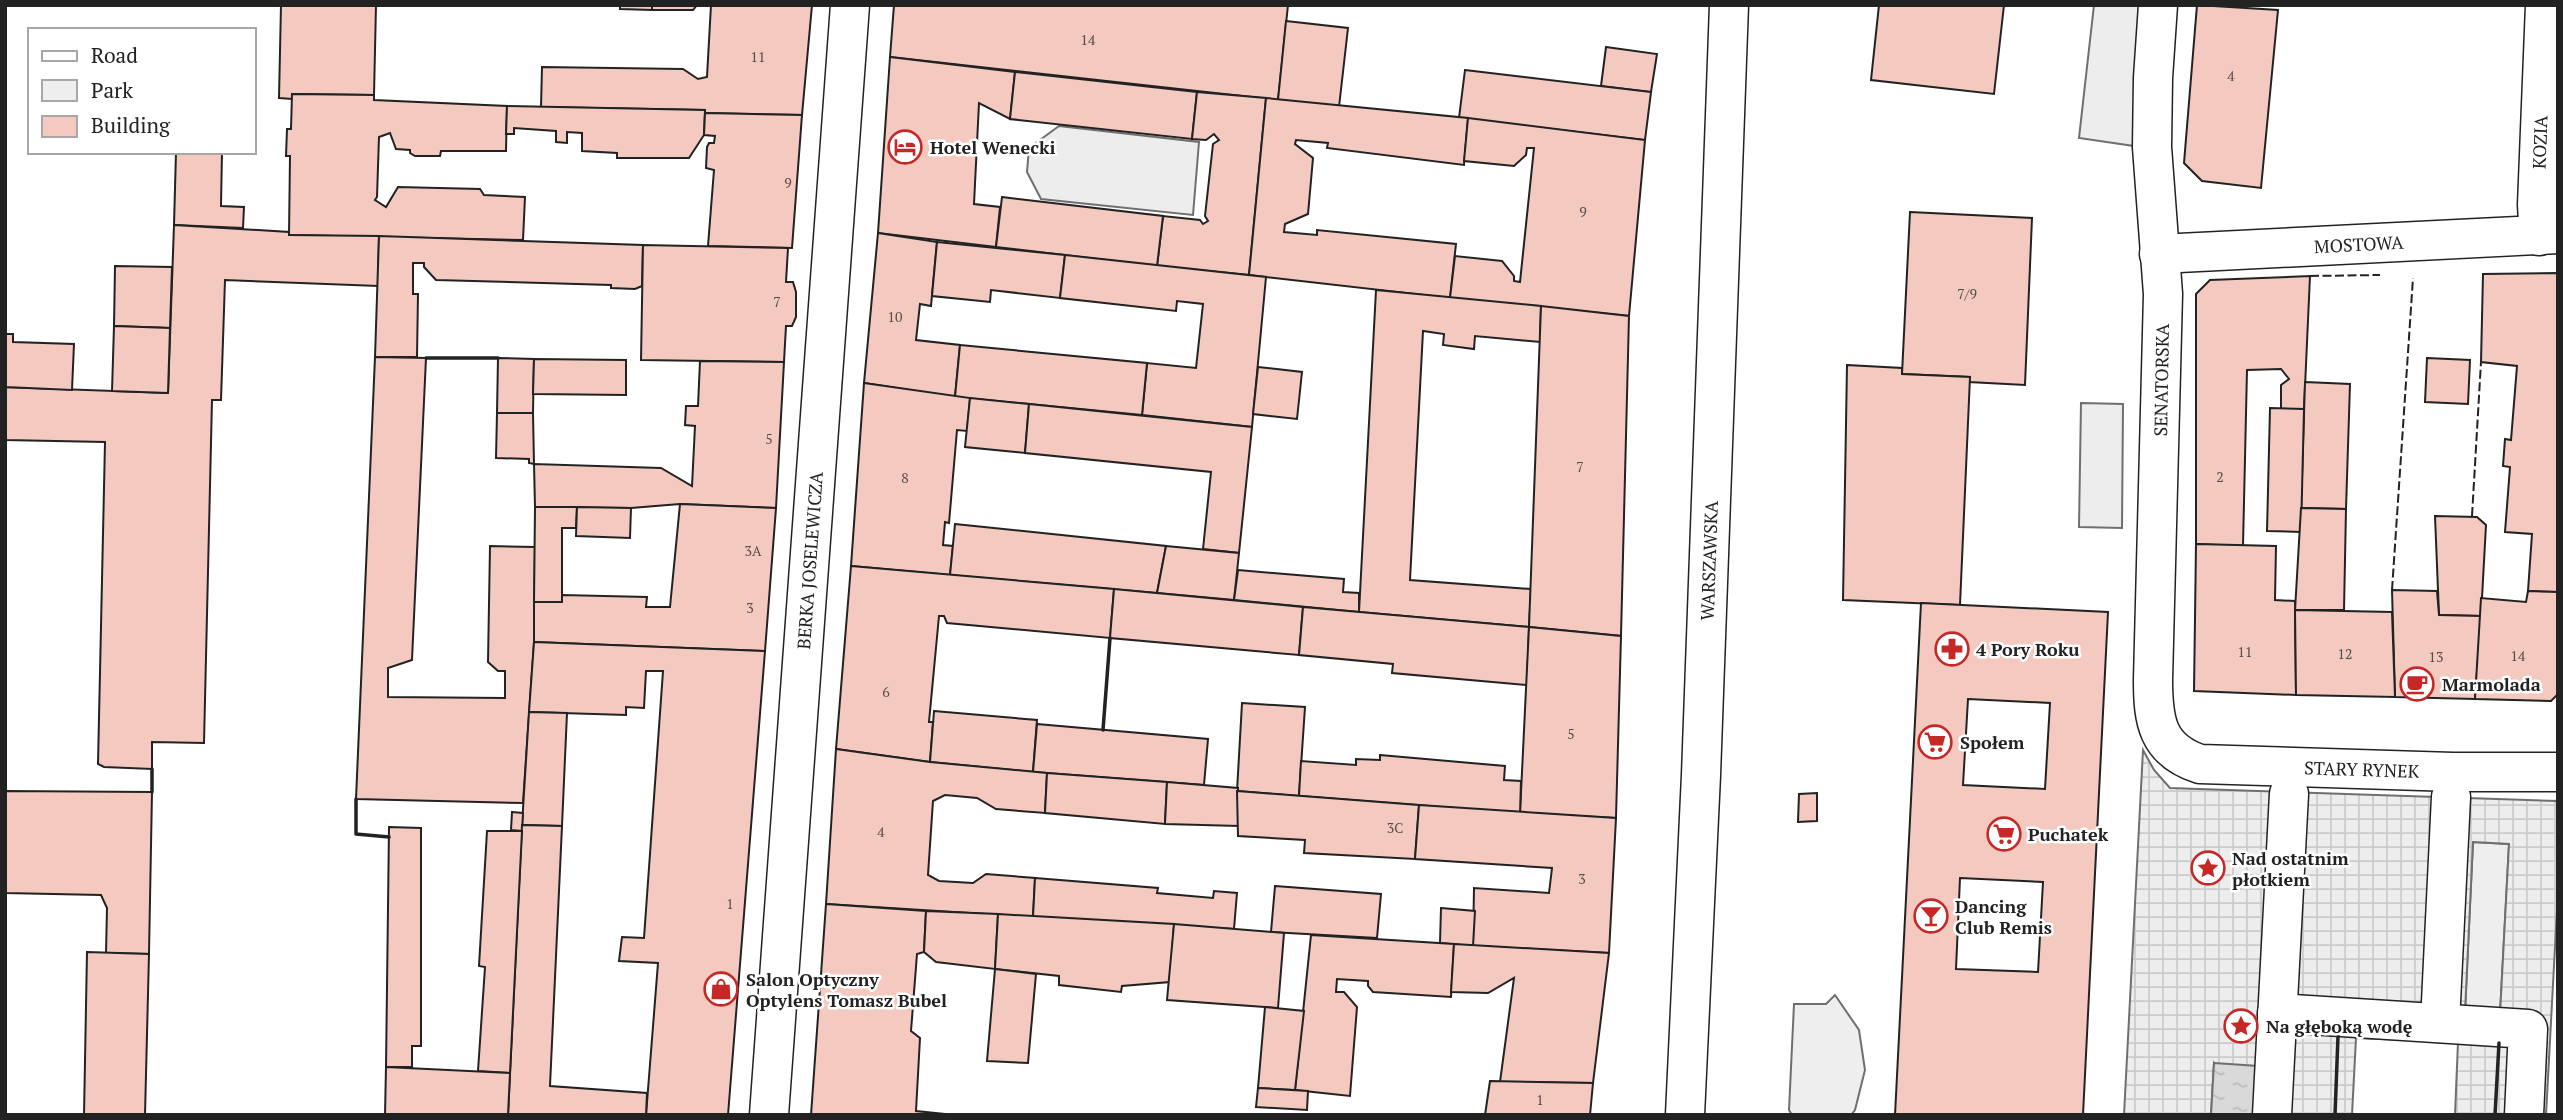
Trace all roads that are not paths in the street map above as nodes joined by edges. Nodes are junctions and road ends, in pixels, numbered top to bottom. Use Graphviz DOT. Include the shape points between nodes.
graph roads {
  1 [pos="850,5"];
  2 [pos="1728,5"];
  3 [pos="2158,5"];
  4 [pos="2545,5"];
  5 [pos="2548,235"];
  6 [pos="2159,254"];
  7 [pos="2171,750"];
  8 [pos="2558,772"];
  9 [pos="2289,794"];
  10 [pos="2451,797"];
  11 [pos="2277,1013"];
  12 [pos="2440,1023"];
  13 [pos="769,1115"];
  14 [pos="1685,1115"];
  15 [pos="2272,1115"];
  16 [pos="2524,1115"];
  1 -- 13 [label="street, BERKA JOSELEWICZA"];
  2 -- 14 [label="street, WARSZAWSKA"];
  3 -- 6 [label="street, SENATORSKA" via="2152,147"];
  4 -- 5 [label="street, KOZIA" via="2537,205"];
  5 -- 6 [label="street, MOSTOWA"];
  6 -- 7 [label="street, SENATORSKA" via="2163,294 2153,708"];
  7 -- 8 [label="street, STARY RYNEK" via="2184,759 2213,764"];
  9 -- 11 [label="street"];
  10 -- 12 [label="street"];
  11 -- 12 [label="street"];
  11 -- 15 [label="street"];
  12 -- 16 [label="street" via="2528,1029"];
}
